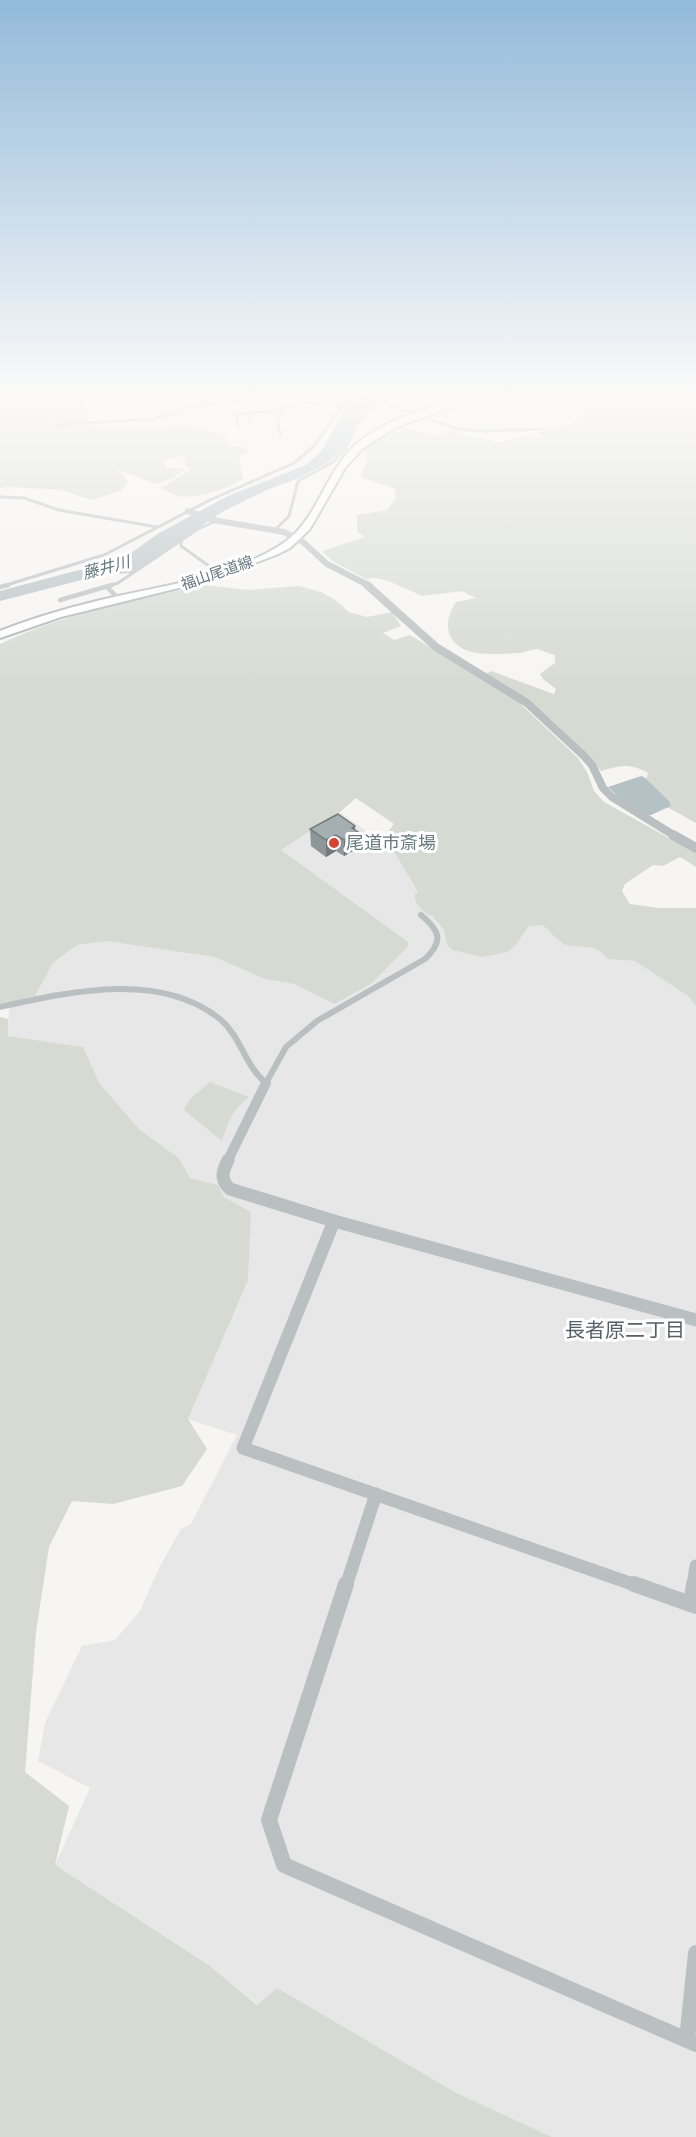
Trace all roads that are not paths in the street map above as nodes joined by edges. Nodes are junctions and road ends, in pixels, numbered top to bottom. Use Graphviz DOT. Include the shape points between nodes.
graph roads {
  1 [pos="228,493"];
  2 [pos="295,493"];
  3 [pos="325,493"];
  4 [pos="0,497"];
  5 [pos="188,511"];
  6 [pos="213,520"];
  7 [pos="158,527"];
  8 [pos="275,530"];
  9 [pos="296,538"];
  10 [pos="181,540"];
  11 [pos="220,574"];
  12 [pos="0,587"];
  13 [pos="108,588"];
  14 [pos="60,600"];
  15 [pos="120,600"];
  16 [pos="0,635"];
  17 [pos="696,848"];
  18 [pos="421,915"];
  19 [pos="0,1006"];
  20 [pos="266,1083"];
  21 [pos="334,1221"];
  22 [pos="696,1320"];
  23 [pos="376,1494"];
  24 [pos="696,1566"];
  25 [pos="694,1605"];
  26 [pos="696,1953"];
  27 [pos="691,2042"];
  1 -- 5 [label="street"];
  2 -- 8 [label="street" via="289,516"];
  3 -- 9 [label="main road, 福山尾道線" via="308,525"];
  4 -- 7 [label="street" via="24,498 59,510"];
  5 -- 6 [label="street"];
  5 -- 7 [label="street"];
  6 -- 8 [label="street"];
  6 -- 10 [label="street"];
  7 -- 12 [label="street" via="104,555"];
  8 -- 9 [label="street"];
  9 -- 11 [label="main road, 福山尾道線" via="268,555"];
  9 -- 17 [label="street" via="327,564 370,586 436,647 527,703 583,755 612,797"];
  10 -- 11 [label="street" via="181,546"];
  10 -- 13 [label="street"];
  11 -- 15 [label="main road, 福山尾道線"];
  13 -- 14 [label="street"];
  13 -- 15 [label="street"];
  15 -- 16 [label="main road, 福山尾道線" via="58,614"];
  18 -- 20 [label="street" via="436,927 434,951 301,1034 286,1047"];
  19 -- 20 [label="street" via="129,988 173,997 202,1008 223,1022 252,1070"];
  20 -- 21 [label="street" via="222,1172 223,1182 230,1189"];
  21 -- 22 [label="street"];
  21 -- 23 [label="street" via="243,1448"];
  23 -- 25 [label="street"];
  23 -- 27 [label="street" via="269,1820 284,1865"];
  24 -- 25 [label="street"];
  26 -- 27 [label="street"];
}
